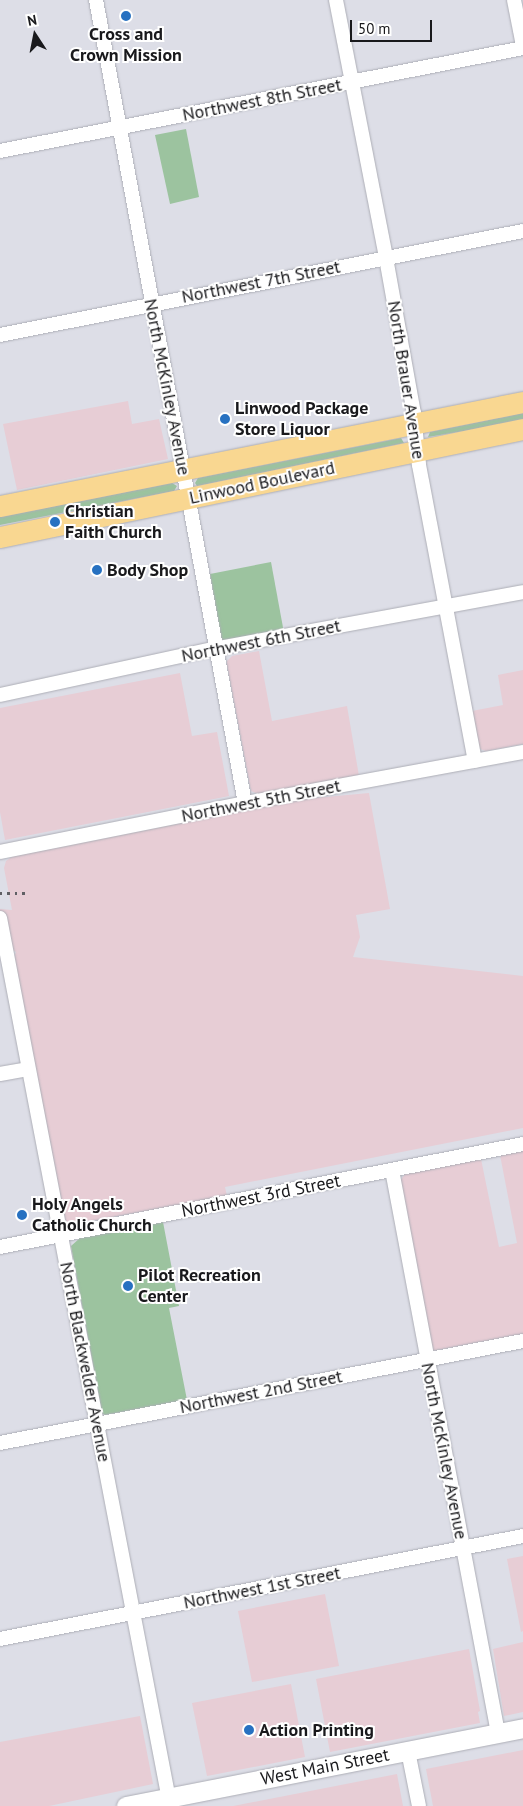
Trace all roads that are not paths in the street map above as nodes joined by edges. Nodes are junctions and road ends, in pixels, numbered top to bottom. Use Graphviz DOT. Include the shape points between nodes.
graph roads {
  1 [pos="96,0"];
  2 [pos="336,0"];
  3 [pos="514,0"];
  4 [pos="523,47"];
  5 [pos="351,82"];
  6 [pos="119,128"];
  7 [pos="0,151"];
  8 [pos="523,232"];
  9 [pos="386,258"];
  10 [pos="152,304"];
  11 [pos="0,335"];
  12 [pos="523,402"];
  13 [pos="415,423"];
  14 [pos="523,429"];
  15 [pos="417,450"];
  16 [pos="183,470"];
  17 [pos="188,499"];
  18 [pos="0,506"];
  19 [pos="0,537"];
  20 [pos="523,592"];
  21 [pos="446,608"];
  22 [pos="218,648"];
  23 [pos="0,695"];
  24 [pos="523,752"];
  25 [pos="475,761"];
  26 [pos="245,803"];
  27 [pos="0,852"];
  28 [pos="0,918"];
  29 [pos="28,1069"];
  30 [pos="0,1074"];
  31 [pos="523,1144"];
  32 [pos="392,1170"];
  33 [pos="62,1235"];
  34 [pos="0,1247"];
  35 [pos="523,1341"];
  36 [pos="427,1360"];
  37 [pos="96,1423"];
  38 [pos="0,1443"];
  39 [pos="523,1536"];
  40 [pos="462,1548"];
  41 [pos="134,1613"];
  42 [pos="0,1639"];
  43 [pos="523,1728"];
  44 [pos="498,1733"];
  45 [pos="408,1751"];
  46 [pos="169,1802"];
  47 [pos="126,1806"];
  48 [pos="418,1806"];
  1 -- 6 [label="street, North McKinley Avenue"];
  2 -- 5 [label="street, North Brauer Avenue"];
  3 -- 4 [label="street"];
  4 -- 5 [label="street, Northwest 8th Street"];
  5 -- 6 [label="street, Northwest 8th Street"];
  5 -- 9 [label="street, North Brauer Avenue"];
  6 -- 7 [label="street, Northwest 8th Street"];
  6 -- 10 [label="street, North McKinley Avenue"];
  8 -- 9 [label="street, Northwest 7th Street"];
  9 -- 10 [label="street, Northwest 7th Street"];
  9 -- 13 [label="street, North Brauer Avenue"];
  10 -- 11 [label="street, Northwest 7th Street"];
  10 -- 16 [label="street, North McKinley Avenue"];
  12 -- 13 [label="main road, Linwood Boulevard"];
  13 -- 15 [label="street, North Brauer Avenue"];
  13 -- 16 [label="main road, Linwood Boulevard"];
  14 -- 15 [label="main road, Linwood Boulevard"];
  15 -- 17 [label="main road, Linwood Boulevard"];
  15 -- 21 [label="street, North Brauer Avenue"];
  16 -- 17 [label="street, North McKinley Avenue"];
  16 -- 18 [label="main road, Linwood Boulevard"];
  17 -- 19 [label="main road, Linwood Boulevard"];
  17 -- 22 [label="street, North McKinley Avenue"];
  20 -- 21 [label="street, Northwest 6th Street"];
  21 -- 22 [label="street, Northwest 6th Street"];
  21 -- 25 [label="street, North Brauer Avenue"];
  22 -- 23 [label="street, Northwest 6th Street"];
  22 -- 26 [label="street, North McKinley Avenue"];
  24 -- 25 [label="street, Northwest 5th Street"];
  25 -- 26 [label="street, Northwest 5th Street"];
  26 -- 27 [label="street, Northwest 5th Street"];
  28 -- 29 [label="street, North Blackwelder Avenue"];
  29 -- 30 [label="street"];
  29 -- 33 [label="street, North Blackwelder Avenue"];
  31 -- 32 [label="street, Northwest 3rd Street"];
  32 -- 33 [label="street, Northwest 3rd Street"];
  32 -- 36 [label="street, North McKinley Avenue"];
  33 -- 34 [label="street, Northwest 3rd Street"];
  33 -- 37 [label="street, North Blackwelder Avenue"];
  35 -- 36 [label="street, Northwest 2nd Street"];
  36 -- 37 [label="street, Northwest 2nd Street"];
  36 -- 40 [label="street, North McKinley Avenue"];
  37 -- 38 [label="street, Northwest 2nd Street"];
  37 -- 41 [label="street, North Blackwelder Avenue"];
  39 -- 40 [label="street, Northwest 1st Street"];
  40 -- 41 [label="street, Northwest 1st Street"];
  40 -- 44 [label="street, North McKinley Avenue"];
  41 -- 42 [label="street, Northwest 1st Street"];
  41 -- 46 [label="street, North Blackwelder Avenue"];
  43 -- 44 [label="main road, West Main Street"];
  44 -- 45 [label="main road, West Main Street"];
  45 -- 46 [label="main road, West Main Street"];
  45 -- 48 [label="street"];
  46 -- 47 [label="main road, West Main Street"];
}
